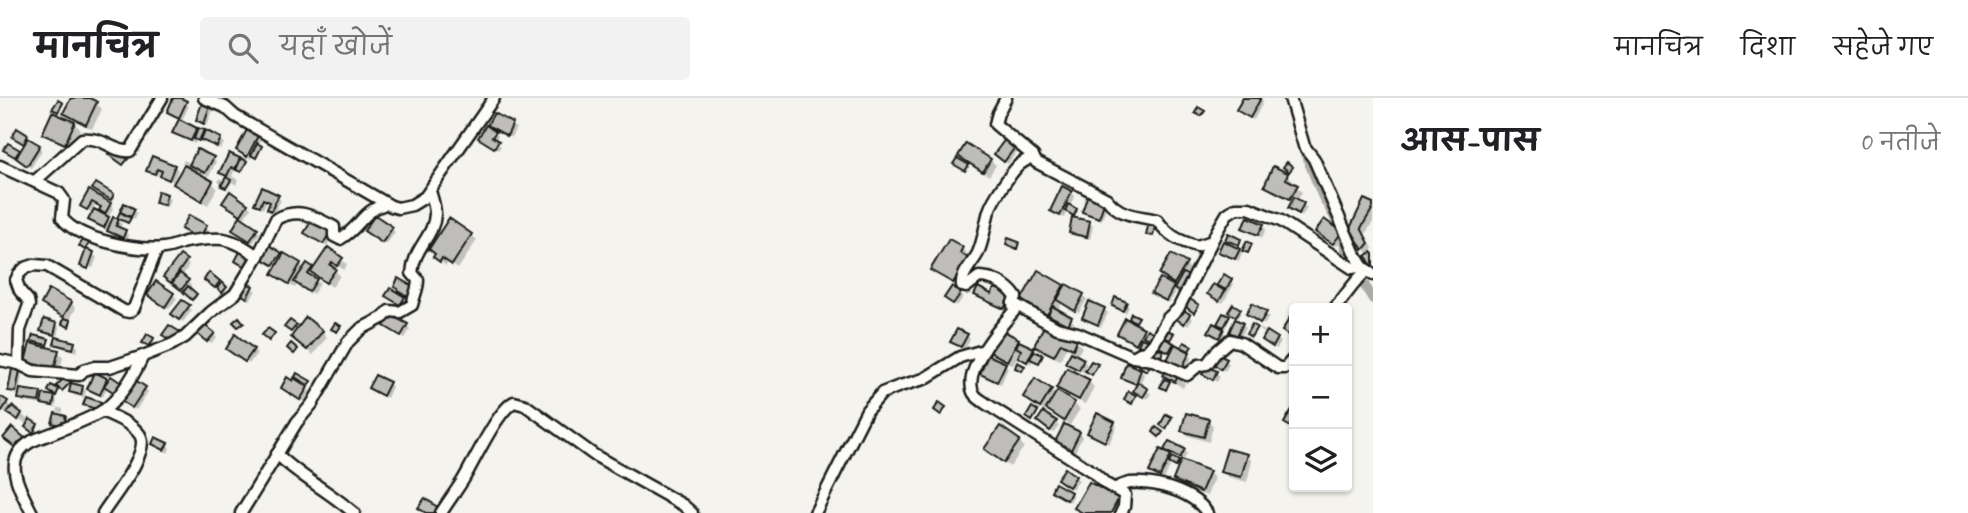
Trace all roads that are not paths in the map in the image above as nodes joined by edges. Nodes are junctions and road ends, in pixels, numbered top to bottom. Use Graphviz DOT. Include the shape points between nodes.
graph roads {
  1 [pos="162,98"];
  2 [pos="204,98"];
  3 [pos="494,98"];
  4 [pos="1006,98"];
  5 [pos="1290,98"];
  6 [pos="227,102"];
  7 [pos="1032,156"];
  8 [pos="0,166"];
  9 [pos="35,181"];
  10 [pos="430,191"];
  11 [pos="385,204"];
  12 [pos="1212,242"];
  13 [pos="157,249"];
  14 [pos="258,256"];
  15 [pos="1362,271"];
  16 [pos="1013,303"];
  17 [pos="1339,303"];
  18 [pos="984,349"];
  19 [pos="144,356"];
  20 [pos="1133,357"];
  21 [pos="0,360"];
  22 [pos="19,364"];
  23 [pos="1289,364"];
  24 [pos="102,411"];
  25 [pos="277,454"];
  26 [pos="1114,489"];
  27 [pos="32,513"];
  28 [pos="103,513"];
  29 [pos="241,513"];
  30 [pos="354,513"];
  31 [pos="441,513"];
  32 [pos="692,513"];
  33 [pos="815,513"];
  34 [pos="1121,513"];
  35 [pos="1208,513"];
  1 -- 9 [label="street" via="130,151 122,152 101,140 82,139"];
  2 -- 6 [label="street"];
  3 -- 10 [label="street"];
  4 -- 7 [label="street" via="995,124"];
  5 -- 15 [label="street" via="1304,146 1314,159"];
  6 -- 11 [label="street" via="235,116"];
  7 -- 12 [label="street" via="1115,209 1157,220 1165,232 1185,242 1201,246"];
  7 -- 16 [label="street" via="1016,168 994,200 981,244 961,282 966,287 979,277 988,277 1014,294"];
  8 -- 9 [label="street"];
  9 -- 13 [label="street" via="63,196 61,218 71,228 122,246"];
  10 -- 11 [label="street" via="412,205 398,208"];
  10 -- 25 [label="street" via="435,216 414,258 412,273 418,288 412,305 400,312 389,311 354,335"];
  11 -- 14 [label="street" via="371,209 340,239 334,236 334,227 309,213 281,216 273,222"];
  12 -- 15 [label="street" via="1231,211 1249,208 1281,221"];
  12 -- 20 [label="street" via="1178,309 1146,352"];
  13 -- 14 [label="street" via="220,239"];
  13 -- 22 [label="street" via="129,312 47,266 26,268 16,280 29,305 20,330"];
  14 -- 19 [label="street" via="235,293 185,337"];
  15 -- 17 [label="street"];
  16 -- 18 [label="street" via="1014,312"];
  16 -- 20 [label="street" via="1057,328"];
  18 -- 26 [label="street" via="973,374 974,394"];
  18 -- 33 [label="street" via="876,399"];
  19 -- 22 [label="street" via="79,375 33,371"];
  19 -- 24 [label="street"];
  20 -- 23 [label="street" via="1187,375 1207,364 1230,340 1278,368"];
  21 -- 22 [label="street"];
  24 -- 27 [label="street" via="32,441 17,454 15,477"];
  24 -- 28 [label="street" via="133,428 142,442 124,484"];
  25 -- 29 [label="street"];
  25 -- 30 [label="street"];
  26 -- 34 [label="street" via="1125,495"];
  26 -- 35 [label="street" via="1128,483 1157,485 1188,496"];
  31 -- 32 [label="street" via="501,415 514,402"];
}
